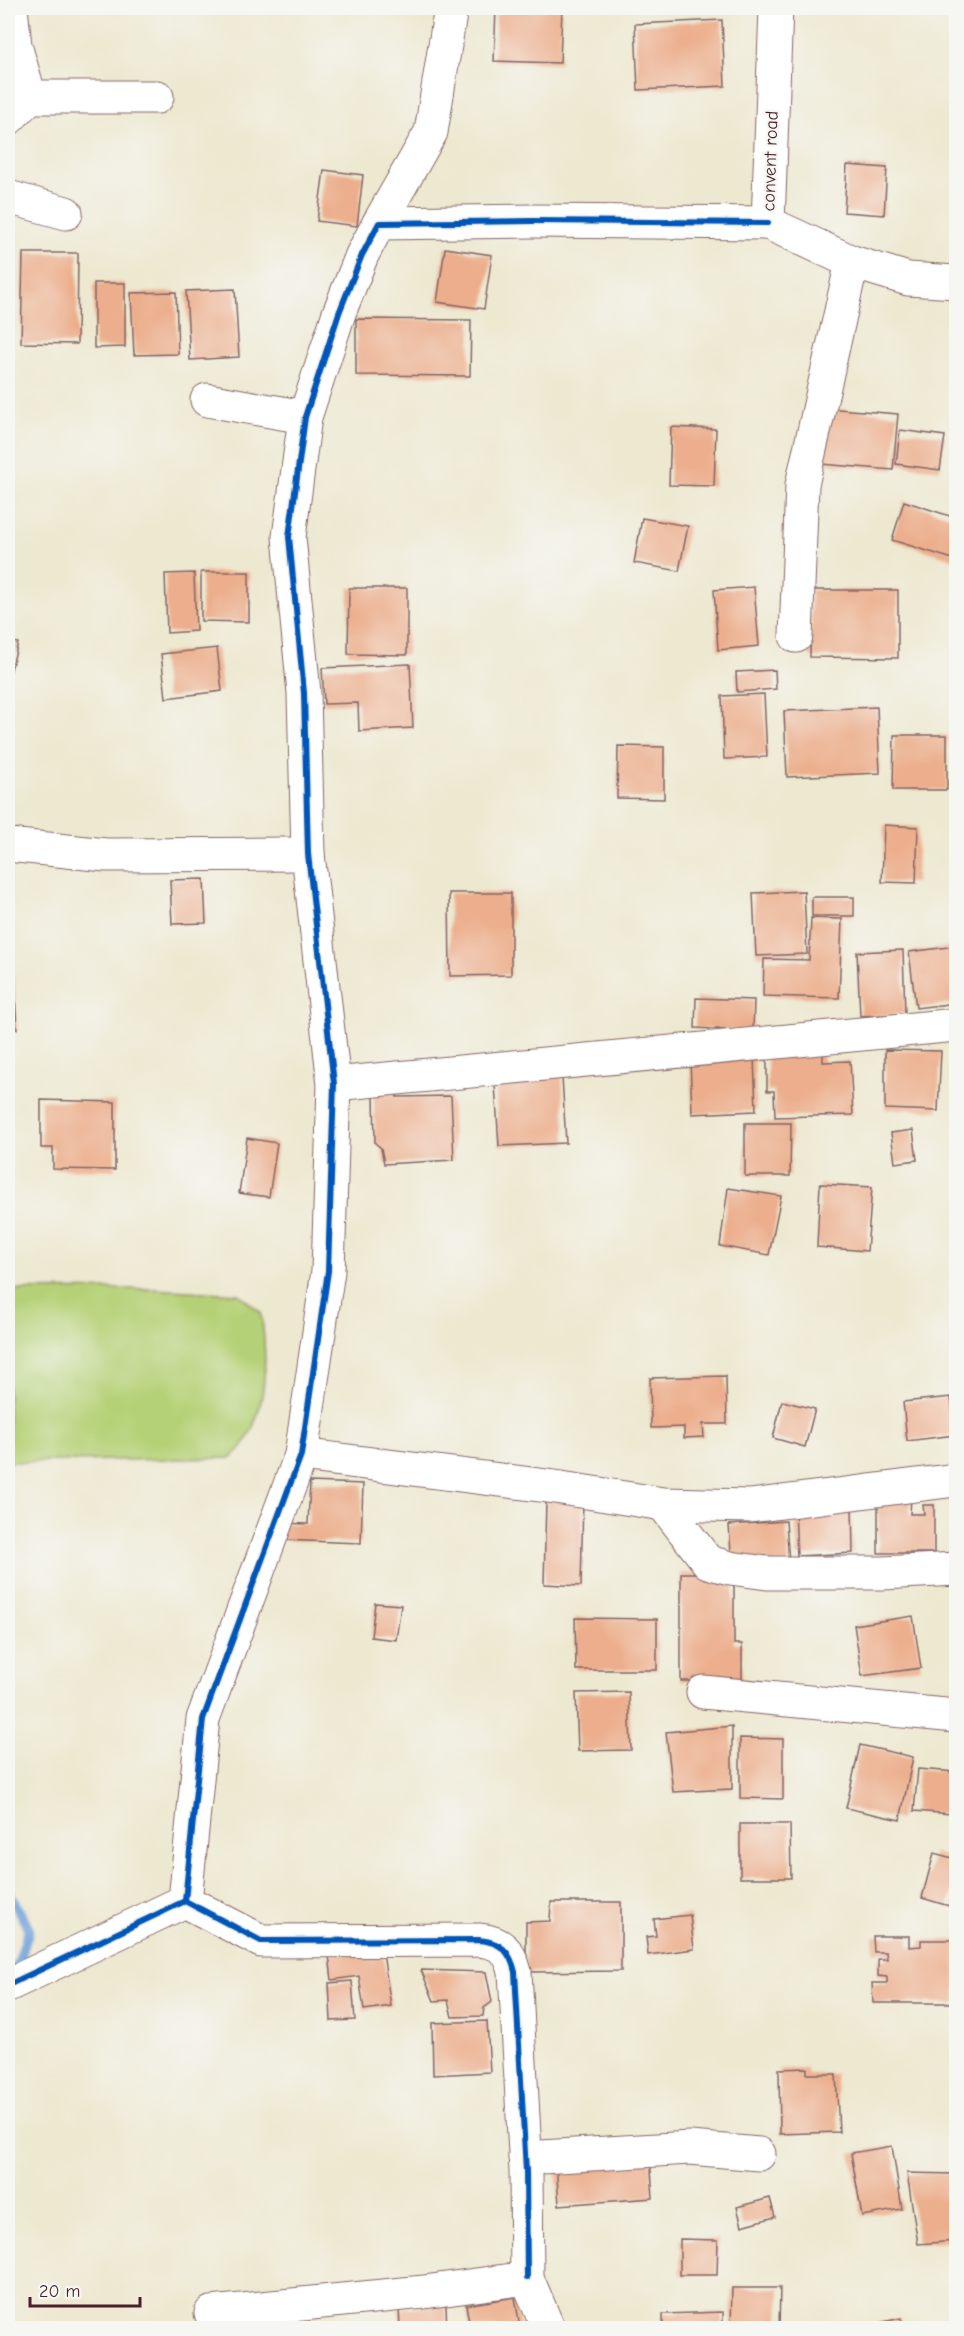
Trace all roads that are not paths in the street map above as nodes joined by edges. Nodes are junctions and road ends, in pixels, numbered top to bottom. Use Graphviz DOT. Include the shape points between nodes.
graph roads {
  1 [pos="11,8"];
  2 [pos="451,8"];
  3 [pos="776,8"];
  4 [pos="157,97"];
  5 [pos="19,108"];
  6 [pos="8,197"];
  7 [pos="66,213"];
  8 [pos="379,223"];
  9 [pos="768,223"];
  10 [pos="852,262"];
  11 [pos="957,282"];
  12 [pos="207,400"];
  13 [pos="305,417"];
  14 [pos="796,636"];
  15 [pos="8,845"];
  16 [pos="308,854"];
  17 [pos="957,1025"];
  18 [pos="334,1084"];
  19 [pos="301,1455"];
  20 [pos="957,1480"];
  21 [pos="663,1504"];
  22 [pos="957,1569"];
  23 [pos="703,1692"];
  24 [pos="957,1716"];
  25 [pos="186,1902"];
  26 [pos="8,1984"];
  27 [pos="759,2154"];
  28 [pos="525,2158"];
  29 [pos="527,2278"];
  30 [pos="212,2313"];
  31 [pos="548,2328"];
  1 -- 5 [label="street"];
  2 -- 8 [label="street" via="431,132"];
  3 -- 9 [label="street, convent road"];
  4 -- 5 [label="street"];
  6 -- 7 [label="street"];
  8 -- 9 [label="street"];
  8 -- 13 [label="street" via="339,313"];
  9 -- 10 [label="street, convent road"];
  10 -- 11 [label="street, convent road" via="908,279"];
  10 -- 14 [label="street" via="802,485"];
  12 -- 13 [label="street"];
  13 -- 16 [label="street" via="289,537 304,693"];
  15 -- 16 [label="street" via="106,855"];
  16 -- 18 [label="street"];
  17 -- 18 [label="street"];
  18 -- 19 [label="street" via="328,1271"];
  19 -- 21 [label="street"];
  19 -- 25 [label="street" via="204,1719"];
  20 -- 21 [label="street" via="750,1506"];
  21 -- 22 [label="street" via="708,1562 730,1568 767,1573"];
  23 -- 24 [label="street"];
  25 -- 26 [label="street"];
  25 -- 28 [label="street" via="261,1941 479,1940 506,1949 515,1972"];
  27 -- 28 [label="street" via="690,2148"];
  28 -- 29 [label="street"];
  29 -- 30 [label="street"];
  29 -- 31 [label="street"];
}
